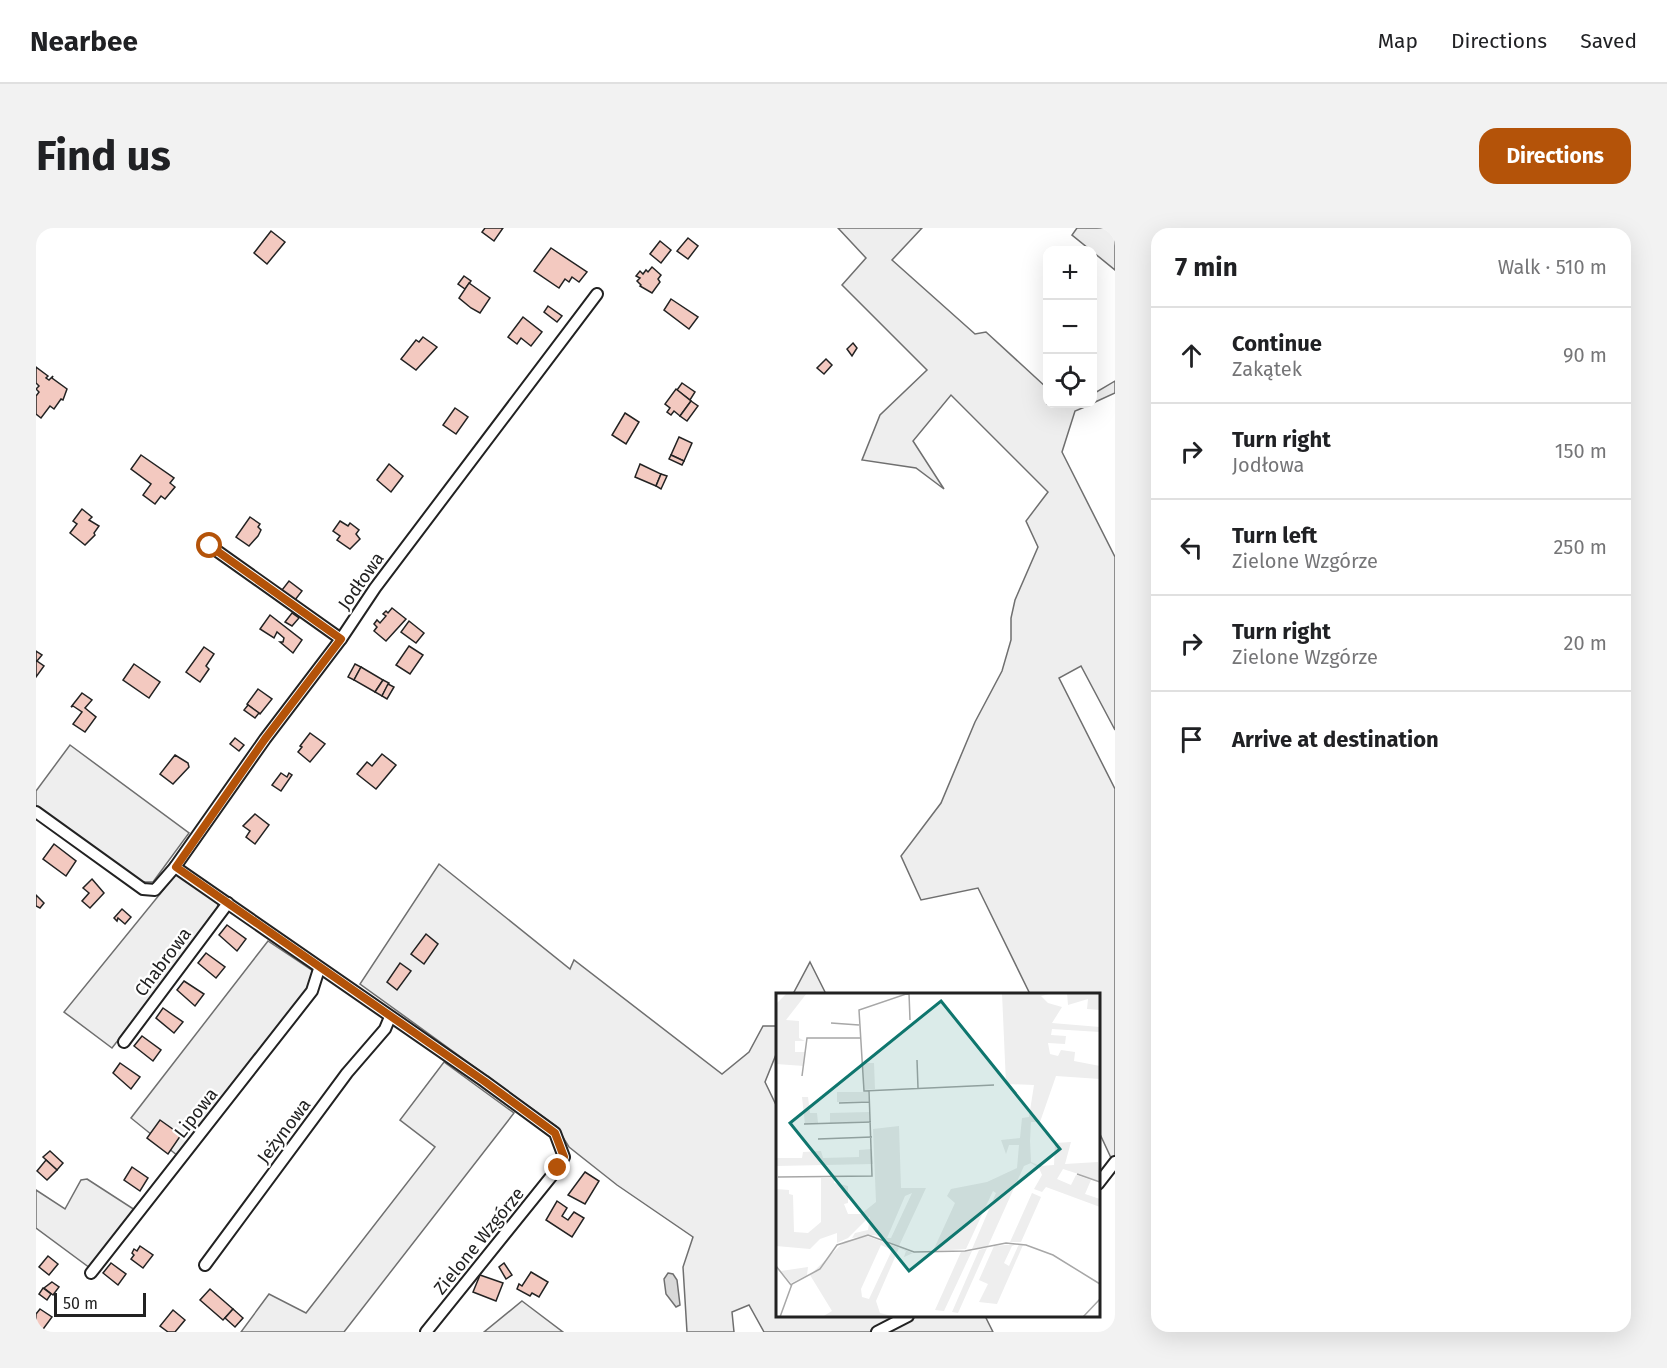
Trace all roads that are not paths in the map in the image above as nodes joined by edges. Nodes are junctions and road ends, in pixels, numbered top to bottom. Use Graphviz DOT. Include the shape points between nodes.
graph roads {
  1 [pos="597,294"];
  2 [pos="210,546"];
  3 [pos="341,639"];
  4 [pos="36,812"];
  5 [pos="176,867"];
  6 [pos="228,903"];
  7 [pos="319,969"];
  8 [pos="390,1017"];
  9 [pos="124,1042"];
  10 [pos="1115,1162"];
  11 [pos="1100,1181"];
  12 [pos="205,1265"];
  13 [pos="91,1273"];
  14 [pos="906,1317"];
  15 [pos="426,1332"];
  16 [pos="877,1332"];
  1 -- 3 [label="street, Jodłowa"];
  2 -- 3 [label="street"];
  3 -- 5 [label="street, Jodłowa"];
  4 -- 5 [label="street, Jodłowa" via="143,889 155,890"];
  5 -- 6 [label="street, Zielone Wzgórze"];
  6 -- 7 [label="street, Zielone Wzgórze"];
  6 -- 9 [label="street, Chabrowa"];
  7 -- 8 [label="street, Zielone Wzgórze"];
  7 -- 13 [label="street, Lipowa" via="312,991"];
  8 -- 12 [label="street, Jeżynowa" via="385,1029 347,1073"];
  8 -- 15 [label="street, Zielone Wzgórze" via="555,1133 564,1157"];
  10 -- 11 [label="street"];
  14 -- 16 [label="street"];
}
